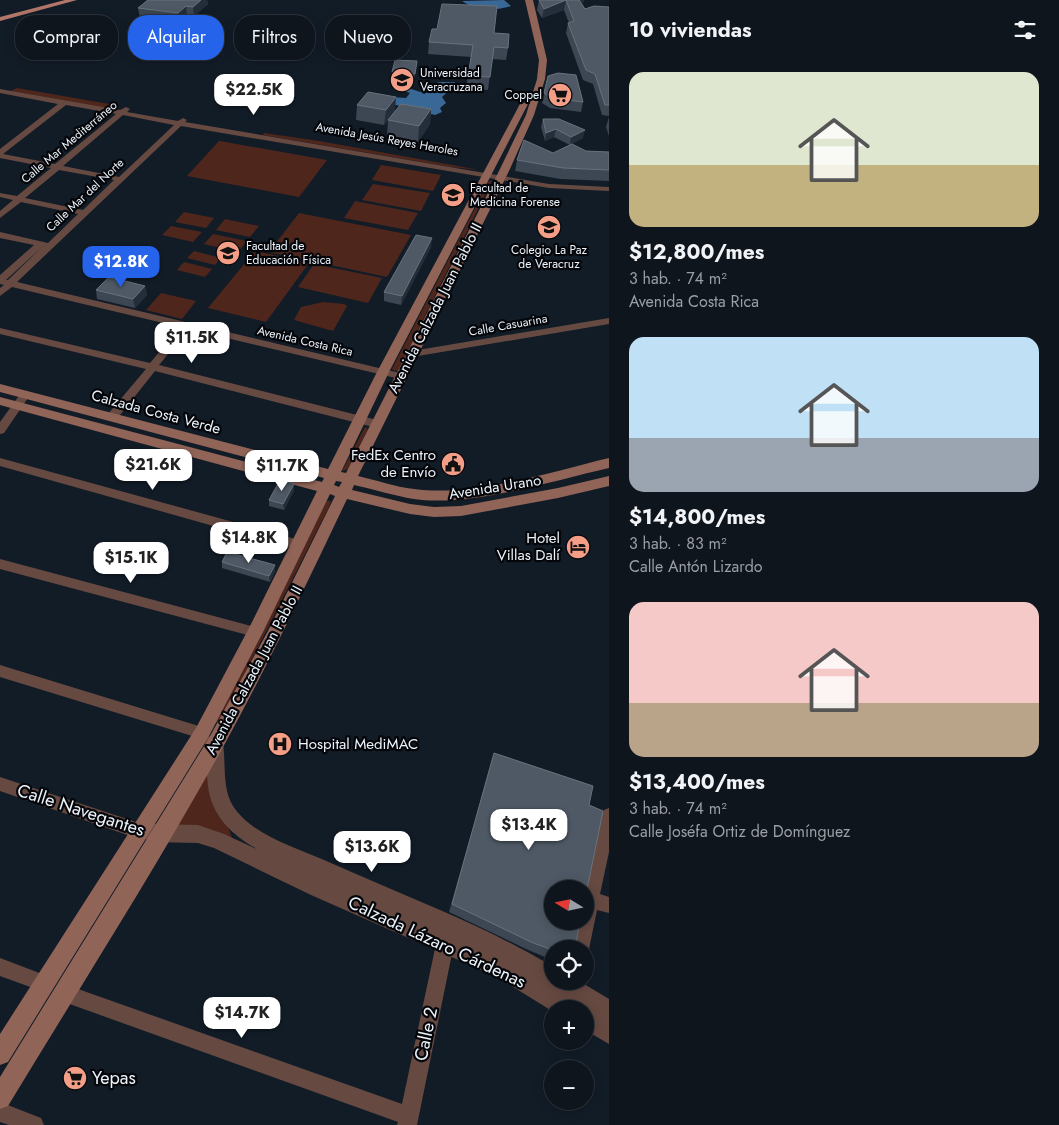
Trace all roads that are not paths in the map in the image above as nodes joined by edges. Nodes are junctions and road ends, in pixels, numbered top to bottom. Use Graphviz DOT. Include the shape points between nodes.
graph roads {
  1 [pos="73,0"];
  2 [pos="519,0"];
  3 [pos="529,0"];
  4 [pos="0,18"];
  5 [pos="537,60"];
  6 [pos="0,84"];
  7 [pos="13,86"];
  8 [pos="2,92"];
  9 [pos="65,102"];
  10 [pos="130,106"];
  11 [pos="159,111"];
  12 [pos="122,112"];
  13 [pos="182,118"];
  14 [pos="171,121"];
  15 [pos="296,135"];
  16 [pos="0,154"];
  17 [pos="56,167"];
  18 [pos="496,173"];
  19 [pos="110,177"];
  20 [pos="119,179"];
  21 [pos="609,182"];
  22 [pos="609,189"];
  23 [pos="0,195"];
  24 [pos="19,199"];
  25 [pos="74,211"];
  26 [pos="84,213"];
  27 [pos="0,216"];
  28 [pos="0,235"];
  29 [pos="40,243"];
  30 [pos="50,245"];
  31 [pos="0,281"];
  32 [pos="10,284"];
  33 [pos="0,293"];
  34 [pos="609,321"];
  35 [pos="187,325"];
  36 [pos="0,331"];
  37 [pos="412,354"];
  38 [pos="153,367"];
  39 [pos="383,372"];
  40 [pos="400,376"];
  41 [pos="0,388"];
  42 [pos="13,400"];
  43 [pos="0,416"];
  44 [pos="112,417"];
  45 [pos="360,420"];
  46 [pos="377,424"];
  47 [pos="0,430"];
  48 [pos="0,462"];
  49 [pos="609,463"];
  50 [pos="548,477"];
  51 [pos="330,481"];
  52 [pos="609,481"];
  53 [pos="347,486"];
  54 [pos="558,493"];
  55 [pos="298,545"];
  56 [pos="0,564"];
  57 [pos="255,632"];
  58 [pos="0,672"];
  59 [pos="208,739"];
  60 [pos="0,784"];
  61 [pos="609,815"];
  62 [pos="140,831"];
  63 [pos="162,834"];
  64 [pos="594,886"];
  65 [pos="594,901"];
  66 [pos="609,905"];
  67 [pos="444,944"];
  68 [pos="0,967"];
  69 [pos="544,972"];
  70 [pos="44,983"];
  71 [pos="64,993"];
  72 [pos="567,993"];
  73 [pos="609,1011"];
  74 [pos="594,1024"];
  75 [pos="609,1034"];
  76 [pos="0,1054"];
  77 [pos="0,1098"];
  78 [pos="0,1112"];
  79 [pos="408,1120"];
  80 [pos="34,1125"];
  1 -- 4 [label="main road"];
  2 -- 5 [label="main road, Avenida Calzada Juan Pablo II"];
  3 -- 5 [label="main road, Avenida Calzada Juan Pablo II"];
  5 -- 18 [label="main road, Avenida Calzada Juan Pablo II" via="523,119"];
  6 -- 7 [label="street"];
  7 -- 8 [label="street"];
  7 -- 10 [label="street"];
  8 -- 9 [label="street"];
  9 -- 12 [label="street"];
  9 -- 16 [label="street"];
  10 -- 11 [label="street"];
  10 -- 12 [label="street, Calle Mar Mediterráneo"];
  12 -- 14 [label="street"];
  12 -- 17 [label="street, Calle Mar Mediterráneo"];
  13 -- 14 [label="street, Calle Mar del Norte"];
  13 -- 18 [label="street, Avenida Jesús Reyes Heroles"];
  13 -- 20 [label="street, Calle Mar del Norte"];
  14 -- 19 [label="street, Calle Mar del Norte"];
  15 -- 18 [label="street, Avenida Jesús Reyes Heroles"];
  16 -- 17 [label="street"];
  17 -- 19 [label="street"];
  17 -- 24 [label="street, Calle Mar Mediterráneo"];
  18 -- 21 [label="street"];
  18 -- 22 [label="street" via="557,187"];
  18 -- 37 [label="main road, Avenida Calzada Juan Pablo II"];
  18 -- 39 [label="main road, Avenida Calzada Juan Pablo II"];
  19 -- 20 [label="street"];
  19 -- 25 [label="street, Calle Mar del Norte"];
  20 -- 26 [label="street, Calle Mar del Norte"];
  23 -- 24 [label="street"];
  24 -- 25 [label="street"];
  24 -- 27 [label="street, Calle Mar Mediterráneo"];
  25 -- 26 [label="street"];
  25 -- 29 [label="street, Calle Mar del Norte"];
  26 -- 30 [label="street, Calle Mar del Norte"];
  28 -- 29 [label="street"];
  29 -- 30 [label="street"];
  29 -- 31 [label="street, Calle Mar del Norte"];
  30 -- 32 [label="street, Calle Mar del Norte"];
  31 -- 32 [label="street, Avenida Costa Rica"];
  32 -- 33 [label="street, Calle Mar del Norte"];
  32 -- 35 [label="street, Avenida Costa Rica"];
  34 -- 37 [label="street, Calle Casuarina"];
  35 -- 38 [label="street"];
  35 -- 39 [label="street, Avenida Costa Rica"];
  36 -- 38 [label="street"];
  37 -- 40 [label="main road, Avenida Calzada Juan Pablo II"];
  38 -- 44 [label="street"];
  38 -- 45 [label="street"];
  39 -- 40 [label="street, Avenida Costa Rica"];
  39 -- 45 [label="main road, Avenida Calzada Juan Pablo II"];
  40 -- 46 [label="main road, Avenida Calzada Juan Pablo II"];
  41 -- 42 [label="main road, Calzada Costa Verde"];
  42 -- 43 [label="street"];
  42 -- 44 [label="main road, Calzada Costa Verde"];
  42 -- 47 [label="street"];
  42 -- 51 [label="main road, Calzada Costa Verde"];
  44 -- 51 [label="main road, Calzada Costa Verde"];
  45 -- 46 [label="street"];
  45 -- 51 [label="main road, Avenida Calzada Juan Pablo II"];
  46 -- 53 [label="main road, Avenida Calzada Juan Pablo II"];
  48 -- 55 [label="street"];
  49 -- 50 [label="main road, Avenida Urano"];
  50 -- 53 [label="main road, Avenida Urano" via="453,495"];
  50 -- 54 [label="main road"];
  51 -- 53 [label="main road, Avenida Urano"];
  51 -- 55 [label="main road, Avenida Calzada Juan Pablo II"];
  52 -- 54 [label="main road, Avenida Urano"];
  53 -- 54 [label="main road, Avenida Urano" via="410,509 434,512 461,511"];
  53 -- 59 [label="main road, Avenida Calzada Juan Pablo II" via="274,635"];
  55 -- 57 [label="main road, Avenida Calzada Juan Pablo II"];
  56 -- 57 [label="street"];
  57 -- 59 [label="main road, Avenida Calzada Juan Pablo II"];
  58 -- 59 [label="street"];
  59 -- 62 [label="main road, Avenida Calzada Juan Pablo II"];
  59 -- 63 [label="main road, Avenida Calzada Juan Pablo II"];
  59 -- 69 [label="street, Calzada Lázaro Cárdenas" via="218,793 228,815 250,835 497,946"];
  60 -- 62 [label="street, Calle Navegantes"];
  61 -- 64 [label="street"];
  62 -- 63 [label="street, Calle Navegantes"];
  62 -- 70 [label="main road, Avenida Calzada Juan Pablo II"];
  63 -- 67 [label="street, Calzada Lázaro Cárdenas" via="198,834 217,840"];
  63 -- 71 [label="main road, Avenida Calzada Juan Pablo II"];
  65 -- 66 [label="street"];
  67 -- 72 [label="street, Calzada Lázaro Cárdenas"];
  67 -- 79 [label="street, Calle 2"];
  68 -- 70 [label="street"];
  70 -- 76 [label="main road, Avenida Calzada Juan Pablo II"];
  71 -- 77 [label="main road, Avenida Calzada Juan Pablo II"];
  71 -- 79 [label="street"];
  72 -- 73 [label="street, Calzada Lázaro Cárdenas"];
  74 -- 75 [label="street"];
  78 -- 80 [label="street"];
}
